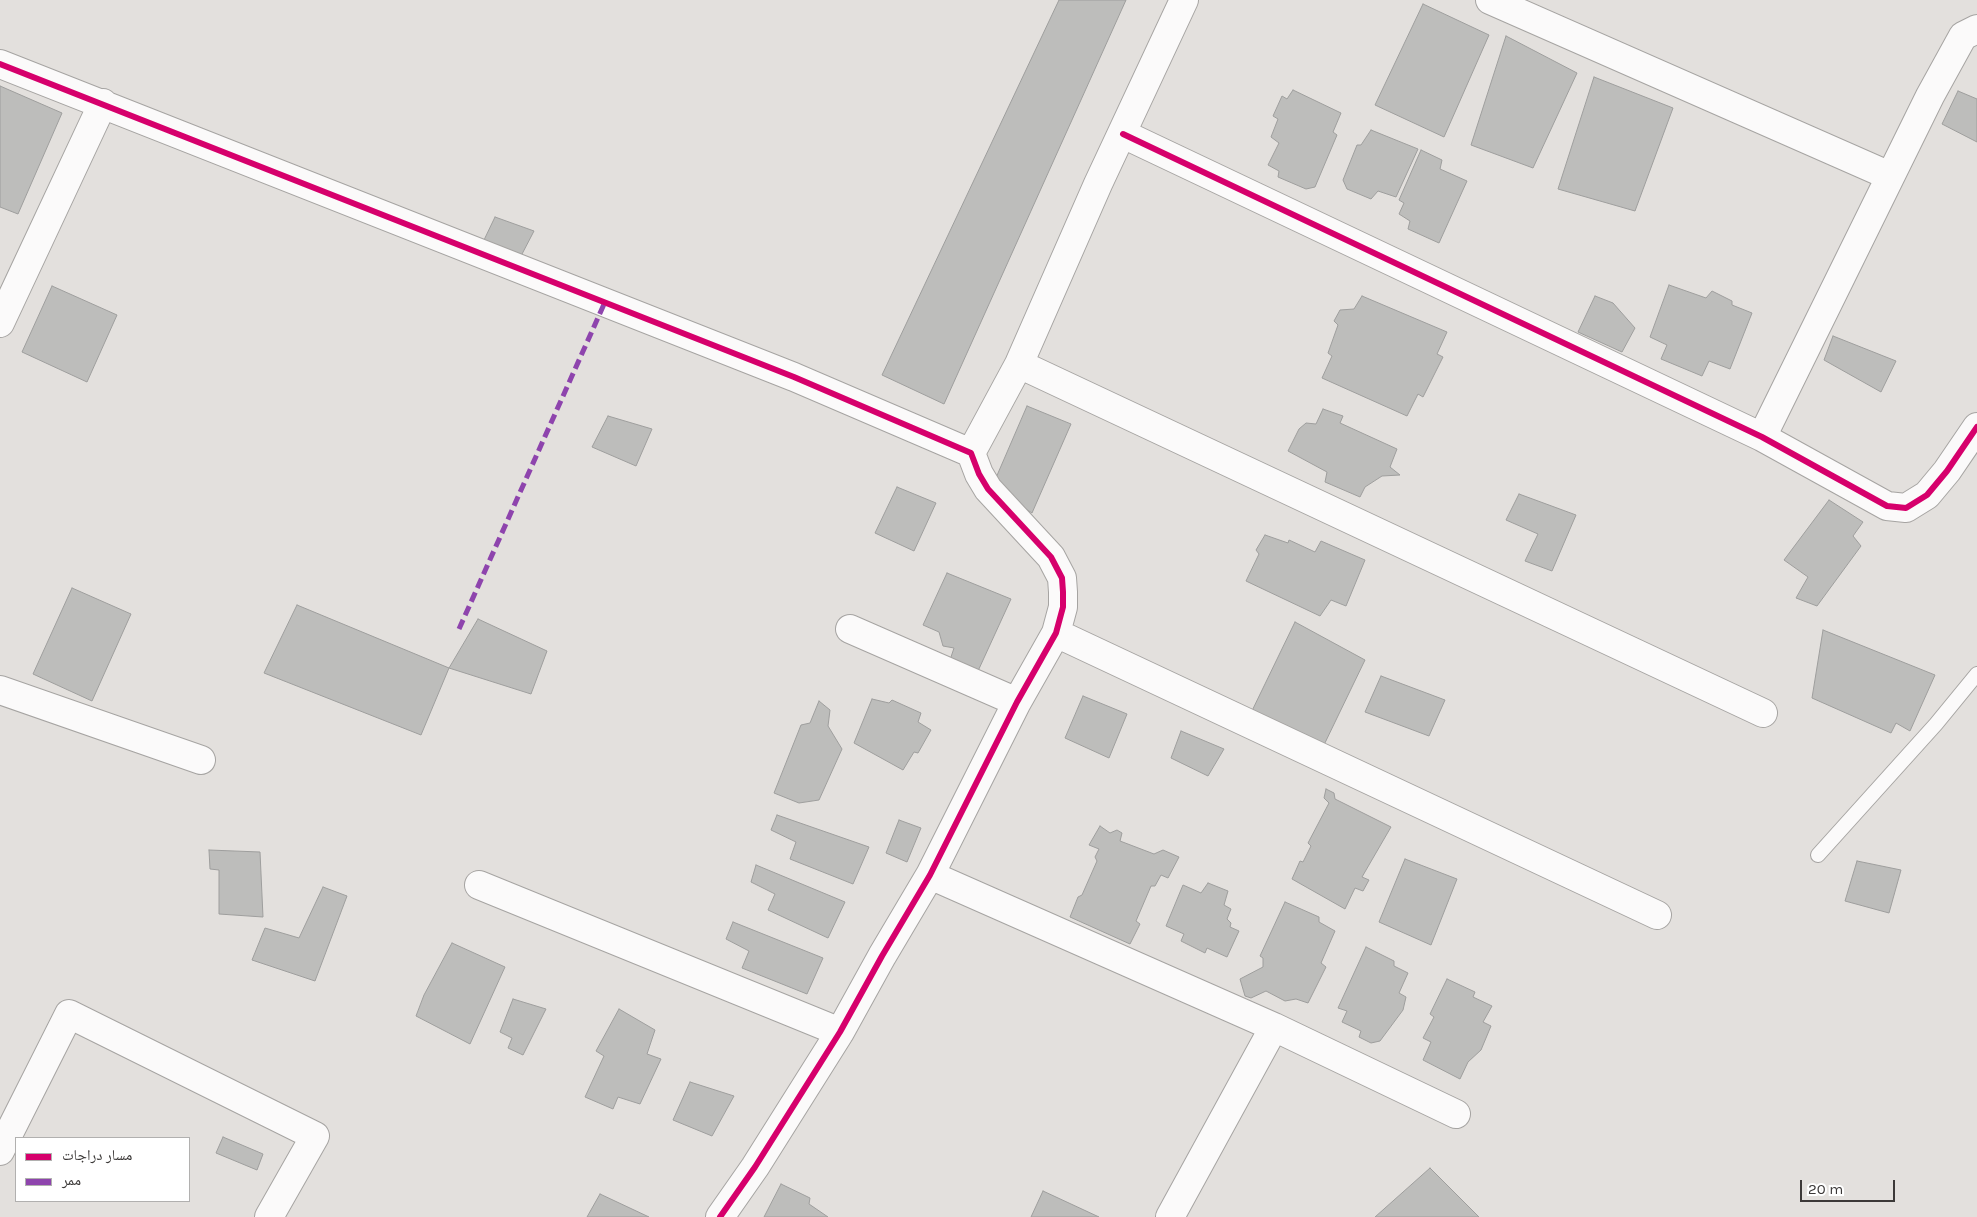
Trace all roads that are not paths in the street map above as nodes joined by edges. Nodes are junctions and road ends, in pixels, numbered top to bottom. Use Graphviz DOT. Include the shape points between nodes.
graph roads {
  1 [pos="1184,0"];
  2 [pos="1490,0"];
  3 [pos="1977,29"];
  4 [pos="0,64"];
  5 [pos="103,104"];
  6 [pos="1123,134"];
  7 [pos="1890,176"];
  8 [pos="0,322"];
  9 [pos="1019,364"];
  10 [pos="1977,427"];
  11 [pos="1762,437"];
  12 [pos="971,453"];
  13 [pos="850,629"];
  14 [pos="1056,634"];
  15 [pos="1977,674"];
  16 [pos="0,690"];
  17 [pos="1017,702"];
  18 [pos="1763,714"];
  19 [pos="201,760"];
  20 [pos="1818,855"];
  21 [pos="930,875"];
  22 [pos="479,885"];
  23 [pos="1657,915"];
  24 [pos="1274,1027"];
  25 [pos="840,1032"];
  26 [pos="1456,1114"];
  27 [pos="0,1151"];
  28 [pos="270,1217"];
  29 [pos="720,1217"];
  30 [pos="1170,1217"];
  1 -- 6 [label="street"];
  2 -- 7 [label="street"];
  3 -- 7 [label="street" via="1963,36"];
  4 -- 5 [label="street"];
  5 -- 8 [label="street"];
  5 -- 12 [label="street" via="794,377"];
  6 -- 9 [label="street"];
  6 -- 11 [label="street"];
  7 -- 11 [label="street"];
  9 -- 12 [label="street"];
  9 -- 18 [label="street"];
  10 -- 11 [label="street" via="1927,495 1906,508 1887,506"];
  12 -- 14 [label="street" via="988,489 1051,557 1062,578 1063,607"];
  13 -- 17 [label="street"];
  14 -- 17 [label="street"];
  14 -- 23 [label="street"];
  15 -- 20 [label="lane"];
  16 -- 19 [label="street"];
  17 -- 21 [label="street"];
  21 -- 24 [label="street"];
  21 -- 25 [label="street"];
  22 -- 25 [label="street"];
  24 -- 26 [label="street"];
  24 -- 30 [label="street"];
  25 -- 29 [label="street"];
  27 -- 28 [label="street" via="69,1014 315,1136"];
}
